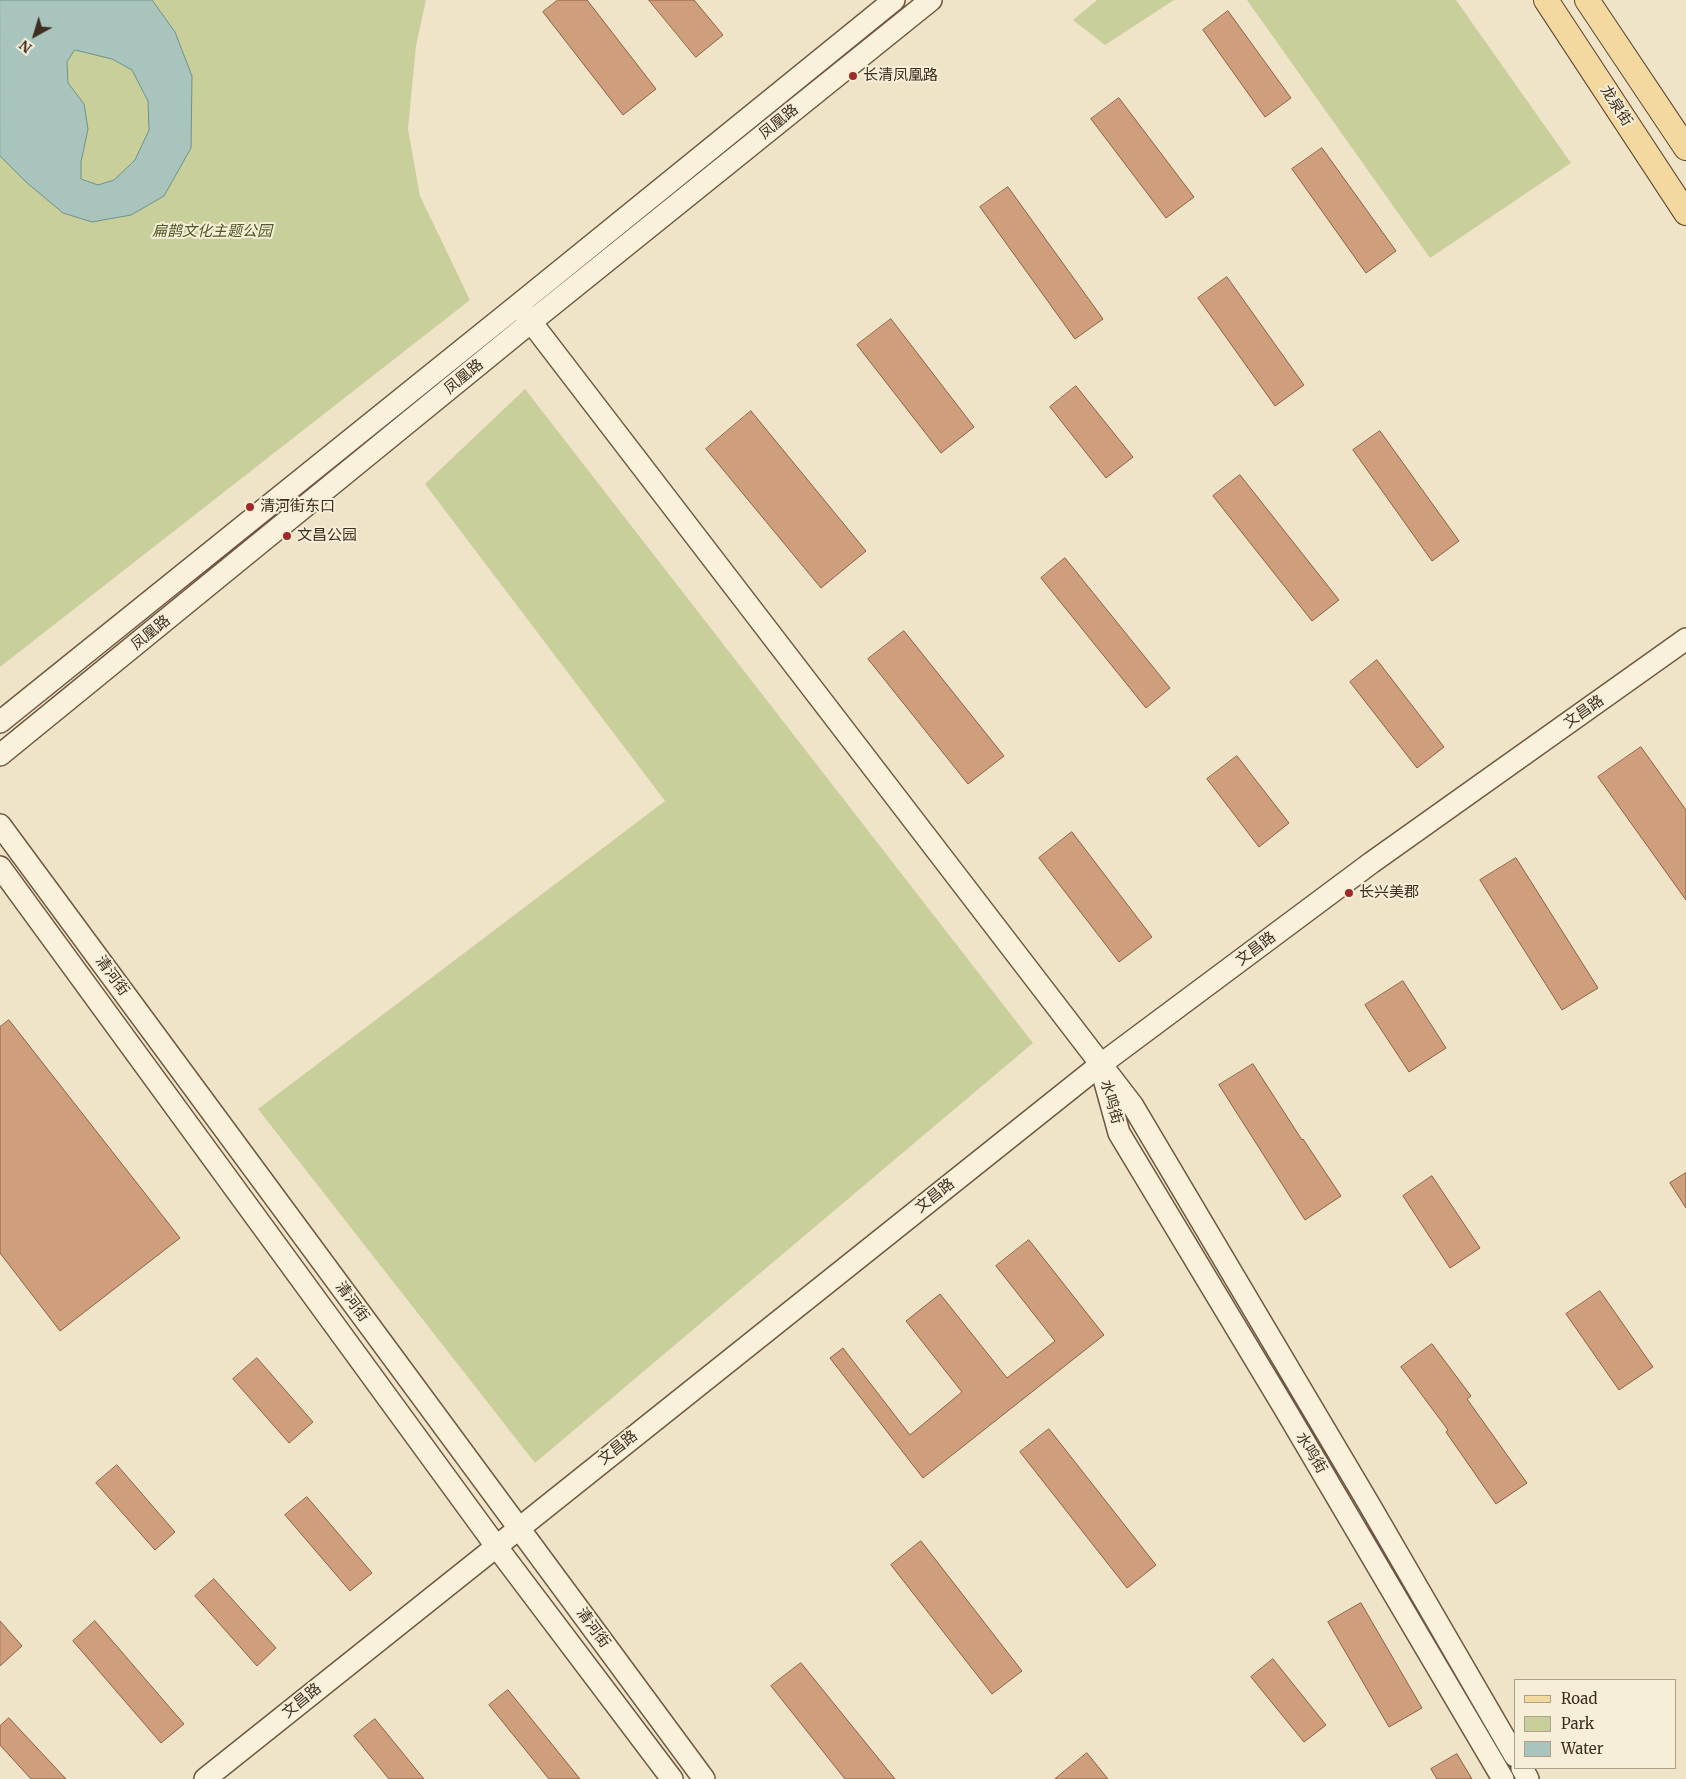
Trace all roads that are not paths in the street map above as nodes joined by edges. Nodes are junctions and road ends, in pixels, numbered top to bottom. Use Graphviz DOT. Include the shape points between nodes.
graph roads {
  1 [pos="894,0"];
  2 [pos="931,0"];
  3 [pos="1546,0"];
  4 [pos="1587,0"];
  5 [pos="1686,148"];
  6 [pos="1686,213"];
  7 [pos="518,305"];
  8 [pos="531,322"];
  9 [pos="1686,639"];
  10 [pos="0,722"];
  11 [pos="0,756"];
  12 [pos="0,825"];
  13 [pos="0,867"];
  14 [pos="1100,1065"];
  15 [pos="519,1528"];
  16 [pos="496,1546"];
  17 [pos="1514,1754"];
  18 [pos="205,1779"];
  19 [pos="672,1779"];
  20 [pos="704,1779"];
  21 [pos="1504,1779"];
  1 -- 7 [label="main road, 凤凰路"];
  2 -- 8 [label="main road, 凤凰路"];
  3 -- 6 [label="main road, 龙泉街"];
  4 -- 5 [label="main road"];
  7 -- 8 [label="main road"];
  7 -- 10 [label="main road, 凤凰路"];
  8 -- 11 [label="main road, 凤凰路"];
  8 -- 14 [label="main road"];
  9 -- 14 [label="main road, 文昌路" via="1371,863"];
  12 -- 15 [label="main road, 清河街"];
  13 -- 16 [label="main road, 清河街"];
  14 -- 15 [label="main road, 文昌路"];
  14 -- 17 [label="main road, 水鸣街" via="1138,1115"];
  14 -- 21 [label="main road, 水鸣街" via="1119,1133"];
  15 -- 16 [label="main road, 文昌路"];
  15 -- 20 [label="main road, 清河街"];
  16 -- 18 [label="main road, 文昌路"];
  16 -- 19 [label="main road, 清河街"];
}
